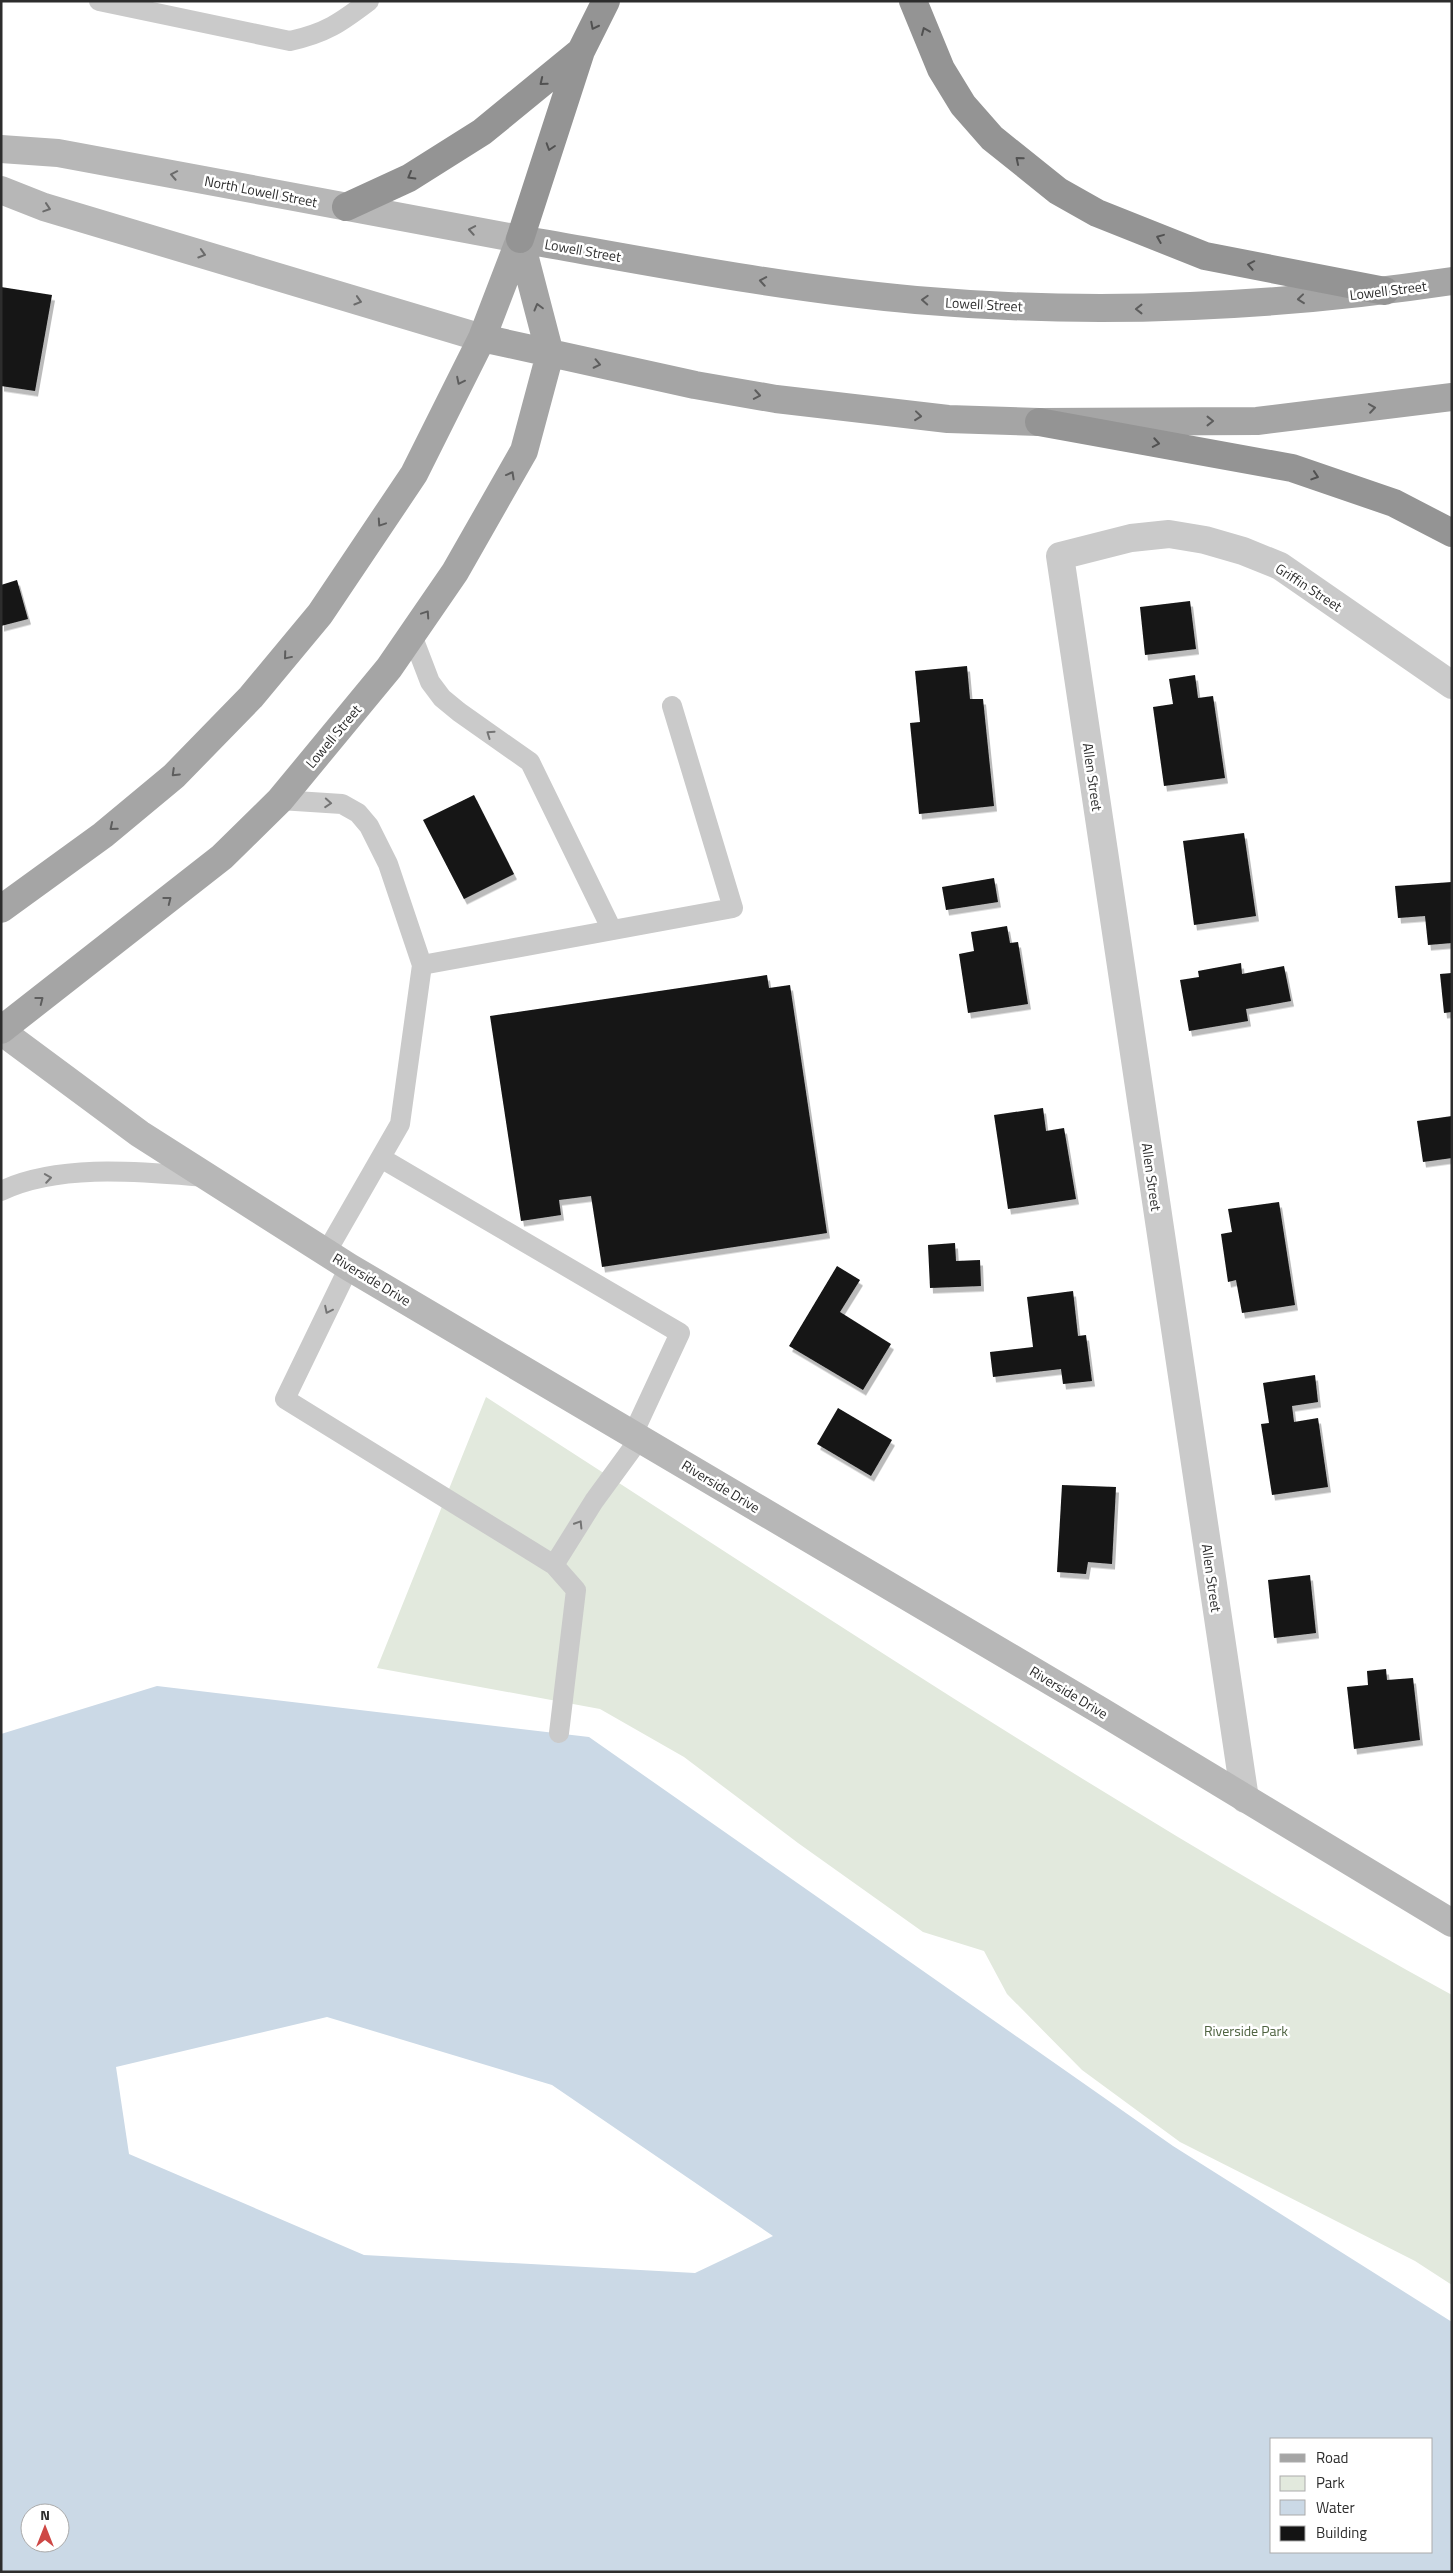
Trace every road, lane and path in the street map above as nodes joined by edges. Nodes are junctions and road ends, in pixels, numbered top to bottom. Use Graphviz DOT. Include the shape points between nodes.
graph roads {
  1 [pos="99,1"];
  2 [pos="606,1"];
  3 [pos="913,1"];
  4 [pos="362,4"];
  5 [pos="581,51"];
  6 [pos="1,149"];
  7 [pos="1,190"];
  8 [pos="346,207"];
  9 [pos="520,239"];
  10 [pos="1452,281"];
  11 [pos="1385,291"];
  12 [pos="482,338"];
  13 [pos="550,354"];
  14 [pos="1452,397"];
  15 [pos="1039,422"];
  16 [pos="1452,533"];
  17 [pos="1060,556"];
  18 [pos="412,636"];
  19 [pos="1452,685"];
  20 [pos="672,706"];
  21 [pos="280,800"];
  22 [pos="1,909"];
  23 [pos="612,930"];
  24 [pos="422,965"];
  25 [pos="1,1030"];
  26 [pos="381,1158"];
  27 [pos="208,1177"];
  28 [pos="1,1192"];
  29 [pos="327,1251"];
  30 [pos="350,1266"];
  31 [pos="636,1436"];
  32 [pos="554,1565"];
  33 [pos="559,1734"];
  34 [pos="1245,1799"];
  35 [pos="1452,1923"];
  1 -- 4 [label="lane" via="290,41 314,36 337,26"];
  2 -- 5 [label="highway, one-way"];
  11 -- 3 [label="highway, one-way" via="1205,256 1097,213 1058,191 992,138 963,105 941,69"];
  5 -- 8 [label="highway, one-way" via="482,132 409,178"];
  5 -- 9 [label="highway, one-way"];
  8 -- 6 [label="main road, North Lowell Street, one-way" via="58,153"];
  7 -- 12 [label="main road, one-way" via="44,207"];
  9 -- 8 [label="main road, North Lowell Street, one-way"];
  11 -- 9 [label="main road, Lowell Street, one-way" via="1243,305 1159,309 1076,309 917,300 784,285"];
  9 -- 12 [label="main road"];
  13 -- 9 [label="main road, Lowell Street, one-way"];
  10 -- 11 [label="main road, Lowell Street"];
  12 -- 13 [label="main road"];
  12 -- 22 [label="main road, one-way" via="414,474 320,614 287,656 174,776 102,835"];
  13 -- 15 [label="main road, one-way" via="785,400 948,419"];
  18 -- 13 [label="main road, Lowell Street, one-way" via="455,572 524,451"];
  15 -- 14 [label="main road, one-way" via="1257,420"];
  15 -- 16 [label="highway, one-way" via="1292,468 1394,503"];
  17 -- 19 [label="street, Griffin Street" via="1131,538 1169,534 1243,550 1280,566"];
  17 -- 34 [label="street, Allen Street"];
  18 -- 21 [label="main road, Lowell Street"];
  23 -- 18 [label="lane, one-way" via="530,762 442,698 430,682"];
  20 -- 23 [label="lane" via="734,908"];
  21 -- 24 [label="lane, one-way" via="342,804 358,813 369,826 388,864"];
  25 -- 21 [label="main road, Lowell Street, one-way" via="222,857"];
  23 -- 24 [label="lane"];
  24 -- 26 [label="lane" via="400,1124"];
  25 -- 27 [label="main road, Riverside Drive" via="140,1134"];
  26 -- 29 [label="lane"];
  26 -- 31 [label="lane" via="680,1333"];
  28 -- 27 [label="lane, one-way" via="20,1182 82,1173 141,1172"];
  27 -- 29 [label="main road, Riverside Drive"];
  29 -- 30 [label="main road, Riverside Drive"];
  30 -- 31 [label="main road, Riverside Drive"];
  30 -- 32 [label="lane, one-way" via="285,1399"];
  32 -- 31 [label="lane, one-way"];
  31 -- 34 [label="main road, Riverside Drive"];
  32 -- 33 [label="lane" via="576,1590"];
  34 -- 35 [label="main road, Riverside Drive"];
}
